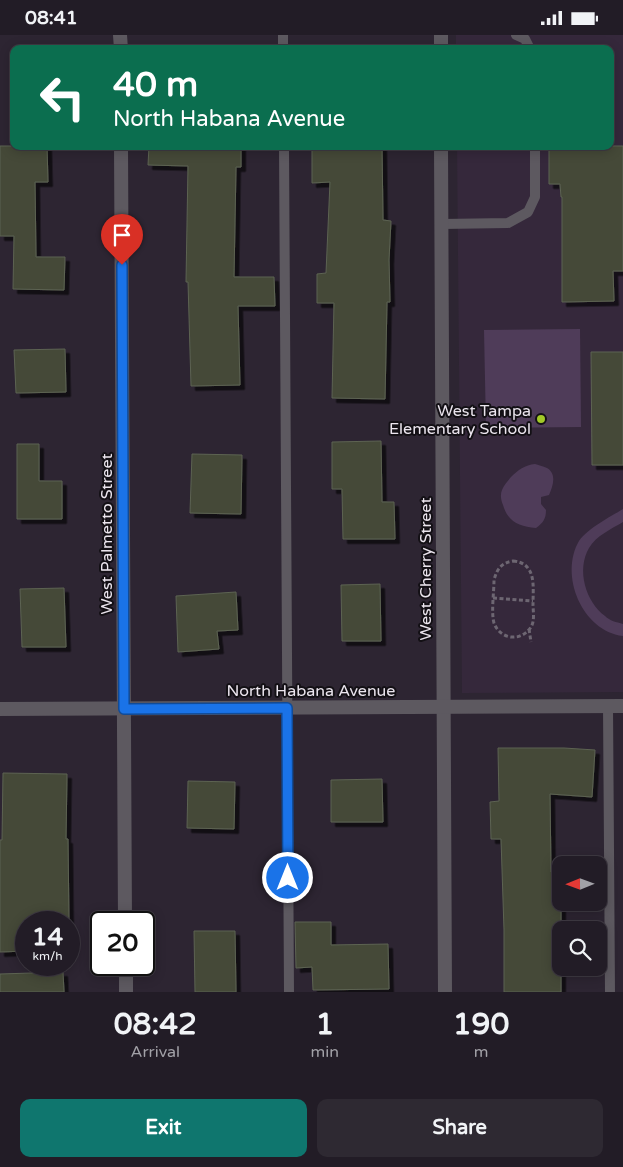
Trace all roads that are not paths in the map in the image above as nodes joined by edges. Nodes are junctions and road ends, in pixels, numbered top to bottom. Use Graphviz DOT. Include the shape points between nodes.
graph roads {
  1 [pos="516,35"];
  2 [pos="528,45"];
  3 [pos="121,150"];
  4 [pos="284,150"];
  5 [pos="441,150"];
  6 [pos="535,150"];
  7 [pos="442,224"];
  8 [pos="608,706"];
  9 [pos="623,706"];
  10 [pos="443,707"];
  11 [pos="287,708"];
  12 [pos="0,709"];
  13 [pos="124,709"];
  14 [pos="125,911"];
  15 [pos="126,976"];
  16 [pos="126,992"];
  17 [pos="289,992"];
  18 [pos="445,992"];
  19 [pos="610,992"];
  1 -- 2 [label="lane"];
  3 -- 13 [label="street, West Palmetto Street"];
  4 -- 11 [label="lane"];
  5 -- 7 [label="street, West Cherry Street"];
  6 -- 7 [label="lane" via="535,197 528,212 508,223"];
  7 -- 10 [label="street, West Cherry Street"];
  8 -- 9 [label="street, North Habana Avenue"];
  8 -- 10 [label="street, North Habana Avenue"];
  8 -- 19 [label="lane"];
  10 -- 11 [label="street, North Habana Avenue"];
  10 -- 18 [label="street, West Cherry Street"];
  11 -- 13 [label="street, North Habana Avenue"];
  11 -- 17 [label="lane"];
  12 -- 13 [label="street, North Habana Avenue"];
  13 -- 14 [label="street, West Palmetto Street"];
  15 -- 16 [label="street"];
}
